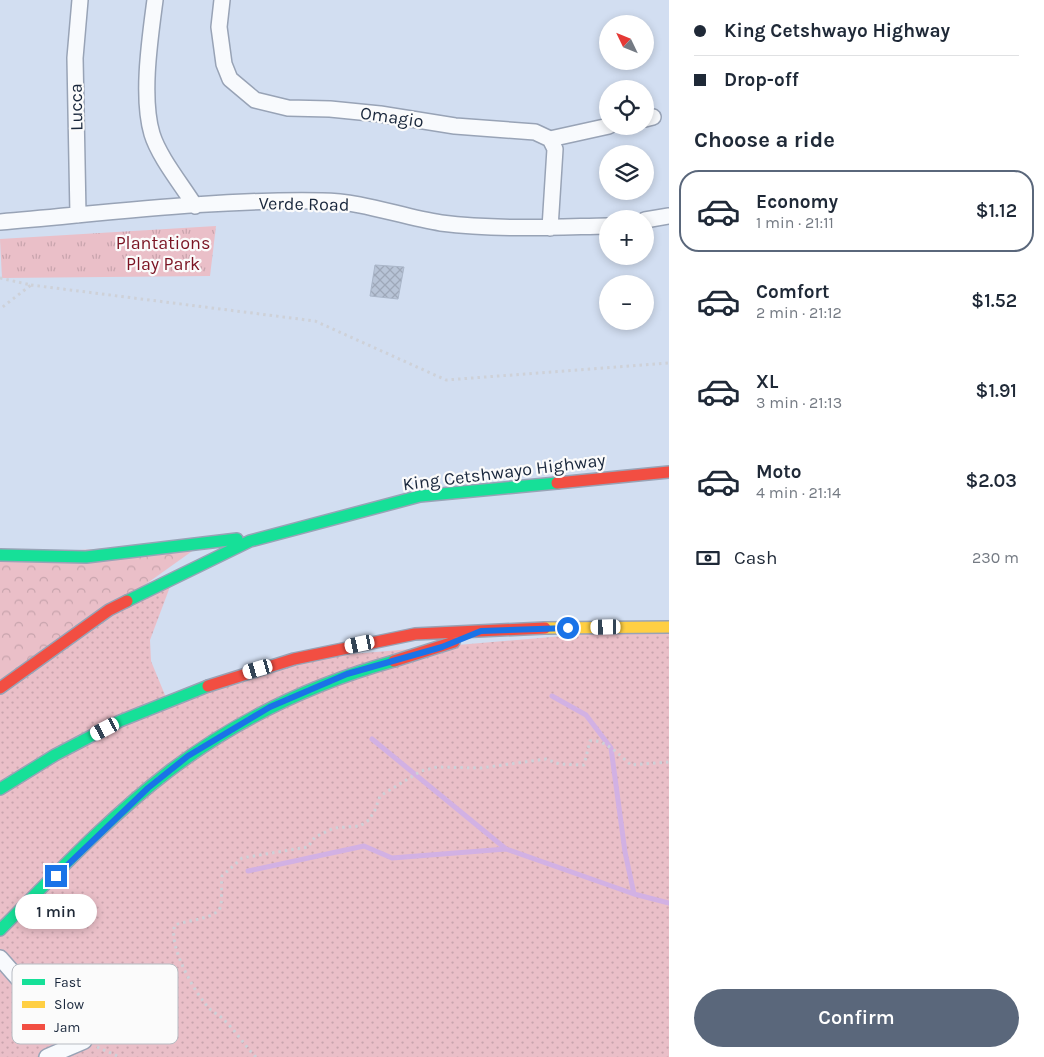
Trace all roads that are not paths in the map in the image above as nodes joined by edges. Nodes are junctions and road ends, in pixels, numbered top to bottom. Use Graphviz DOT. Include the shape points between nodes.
graph roads {
  1 [pos="80,0"];
  2 [pos="155,0"];
  3 [pos="222,0"];
  4 [pos="599,128"];
  5 [pos="550,139"];
  6 [pos="195,206"];
  7 [pos="78,215"];
  8 [pos="669,216"];
  9 [pos="654,218"];
  10 [pos="0,222"];
  11 [pos="599,226"];
  12 [pos="550,228"];
  13 [pos="669,472"];
  14 [pos="250,540"];
  15 [pos="0,555"];
  16 [pos="669,627"];
  17 [pos="481,631"];
  18 [pos="0,688"];
  19 [pos="0,789"];
  20 [pos="0,930"];
  21 [pos="0,958"];
  22 [pos="12,972"];
  23 [pos="77,1044"];
  24 [pos="47,1057"];
  1 -- 7 [label="street, Lucca" via="75,58"];
  2 -- 6 [label="street" via="149,56 148,113 152,134"];
  3 -- 5 [label="street, Omagio" via="219,27 224,64 230,79 254,100 288,108 346,111 455,126 535,132"];
  4 -- 5 [label="street"];
  5 -- 12 [label="street" via="556,149"];
  6 -- 7 [label="street, Verde Road"];
  6 -- 12 [label="street, Verde Road" via="323,201 375,207 440,223"];
  7 -- 10 [label="street, Verde Road"];
  8 -- 9 [label="street"];
  11 -- 12 [label="street, Verde Road"];
  13 -- 14 [label="highway, King Cetshwayo Highway" via="420,496"];
  14 -- 15 [label="highway" via="228,539 58,560"];
  14 -- 18 [label="highway, King Cetshwayo Highway" via="109,610"];
  16 -- 17 [label="highway"];
  17 -- 19 [label="highway" via="415,634 377,641 294,659 223,680 120,721"];
  17 -- 20 [label="highway" via="442,647 316,686 227,731 188,756 148,788"];
  21 -- 22 [label="street"];
  23 -- 24 [label="street"];
}
